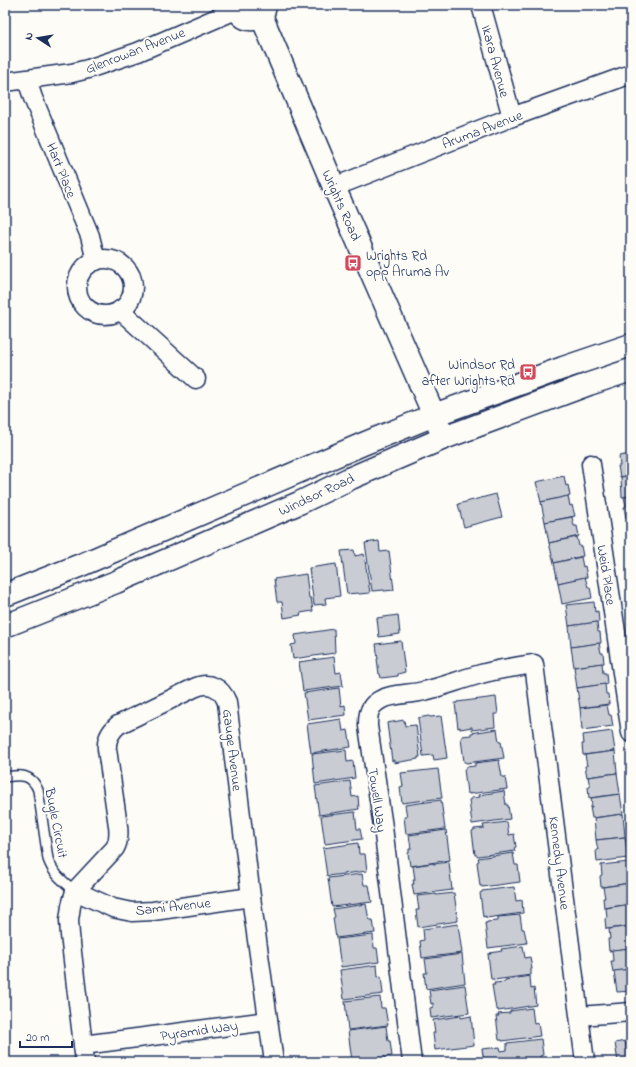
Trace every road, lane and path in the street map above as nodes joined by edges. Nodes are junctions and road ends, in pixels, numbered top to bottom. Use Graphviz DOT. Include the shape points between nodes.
graph roads {
  1 [pos="481,5"];
  2 [pos="237,7"];
  3 [pos="263,10"];
  4 [pos="631,74"];
  5 [pos="27,80"];
  6 [pos="5,82"];
  7 [pos="512,117"];
  8 [pos="334,186"];
  9 [pos="96,261"];
  10 [pos="120,310"];
  11 [pos="631,345"];
  12 [pos="631,370"];
  13 [pos="196,379"];
  14 [pos="434,415"];
  15 [pos="444,438"];
  16 [pos="590,464"];
  17 [pos="5,595"];
  18 [pos="5,626"];
  19 [pos="534,664"];
  20 [pos="631,733"];
  21 [pos="5,777"];
  22 [pos="75,891"];
  23 [pos="251,897"];
  24 [pos="631,1012"];
  25 [pos="580,1016"];
  26 [pos="268,1021"];
  27 [pos="84,1054"];
  28 [pos="274,1062"];
  29 [pos="412,1062"];
  30 [pos="585,1062"];
  1 -- 7 [label="street, Ikara Avenue"];
  2 -- 3 [label="main road" via="242,16 250,19 258,18"];
  2 -- 5 [label="street, Glenrowan Avenue" via="138,52 100,66"];
  3 -- 8 [label="main road, Wrights Road"];
  4 -- 7 [label="street, Aruma Avenue"];
  5 -- 6 [label="street, Glenrowan Avenue"];
  5 -- 9 [label="street, Hart Place" via="90,236"];
  7 -- 8 [label="street, Aruma Avenue"];
  8 -- 14 [label="main road, Wrights Road"];
  9 -- 10 [label="street" via="104,259 121,265 131,279 131,297"];
  9 -- 10 [label="street" via="82,271 78,279 78,296 88,309 95,313 104,315"];
  10 -- 13 [label="street"];
  11 -- 14 [label="main road, Windsor Road"];
  12 -- 15 [label="main road, Windsor Road"];
  14 -- 15 [label="main road, Wrights Road"];
  14 -- 17 [label="main road, Windsor Road"];
  15 -- 18 [label="main road, Windsor Road" via="116,582"];
  16 -- 20 [label="street, Weid Place"];
  19 -- 25 [label="street, Kennedy Avenue"];
  19 -- 29 [label="street, Towell Way" via="508,667 422,692 384,698 370,709 368,726"];
  21 -- 22 [label="lane, Bugle Circuit" via="28,777 36,784 48,859 55,874"];
  22 -- 23 [label="street, Sami Avenue" via="113,908 132,912"];
  22 -- 23 [label="street, Gauge Avenue" via="118,844 118,826 107,749 110,733 118,725 204,685 221,690 226,702"];
  22 -- 27 [label="street" via="69,920"];
  23 -- 26 [label="street, Gauge Avenue"];
  24 -- 25 [label="street"];
  25 -- 30 [label="street, Kennedy Avenue"];
  26 -- 27 [label="street, Pyramid Way"];
  26 -- 28 [label="street, Gauge Avenue"];
}
